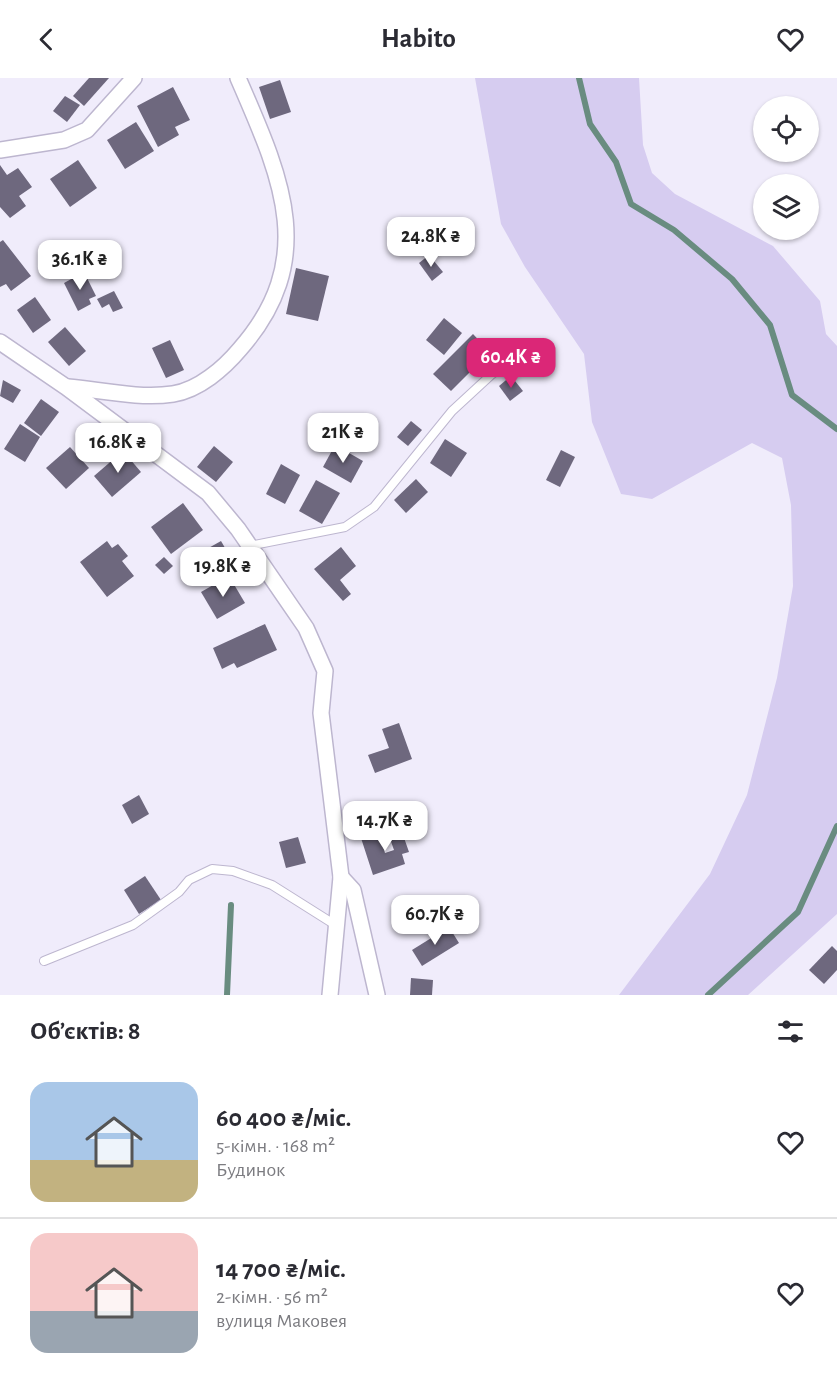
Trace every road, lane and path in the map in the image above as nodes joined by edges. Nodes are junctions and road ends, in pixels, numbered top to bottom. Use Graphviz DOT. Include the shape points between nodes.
graph roads {
  1 [pos="134,78"];
  2 [pos="238,78"];
  3 [pos="0,150"];
  4 [pos="0,342"];
  5 [pos="531,344"];
  6 [pos="66,387"];
  7 [pos="249,546"];
  8 [pos="341,877"];
  9 [pos="338,927"];
  10 [pos="44,961"];
  11 [pos="330,995"];
  12 [pos="377,995"];
  1 -- 3 [label="street" via="87,130 64,140"];
  2 -- 6 [label="street" via="280,182 288,236 278,290 259,327 231,360 199,384 174,393"];
  4 -- 6 [label="street"];
  5 -- 7 [label="lane" via="452,411 374,507 345,527"];
  6 -- 7 [label="street" via="208,492"];
  7 -- 8 [label="street" via="306,628 325,671 321,713"];
  8 -- 9 [label="street"];
  8 -- 12 [label="street" via="353,890"];
  9 -- 10 [label="lane" via="272,885 233,871 212,869 189,880 134,925"];
  9 -- 11 [label="street"];
}
